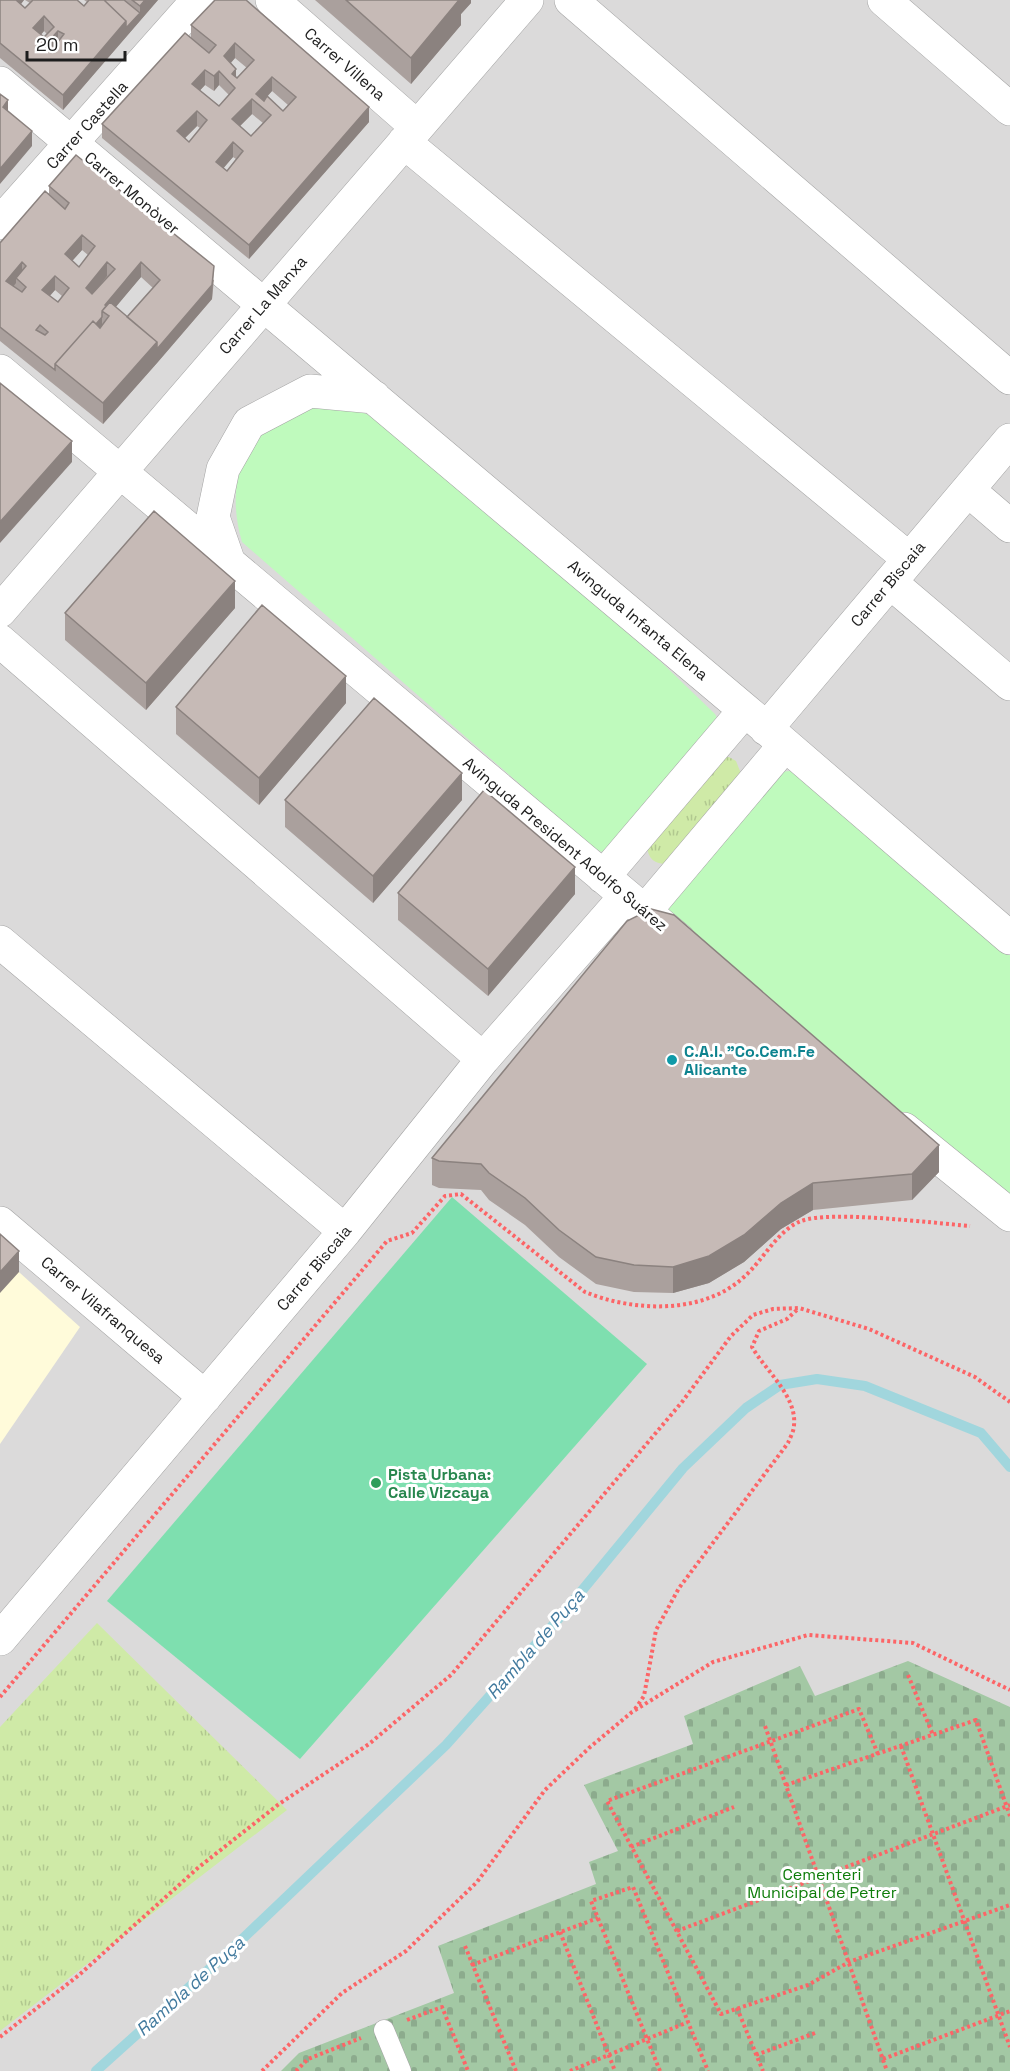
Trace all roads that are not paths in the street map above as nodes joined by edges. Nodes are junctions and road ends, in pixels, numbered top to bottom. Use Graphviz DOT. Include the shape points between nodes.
graph roads {
  1 [pos="198,0"];
  2 [pos="272,0"];
  3 [pos="527,0"];
  4 [pos="571,0"];
  5 [pos="884,0"];
  6 [pos="0,83"];
  7 [pos="1010,109"];
  8 [pos="411,135"];
  9 [pos="71,142"];
  10 [pos="0,224"];
  11 [pos="265,304"];
  12 [pos="0,371"];
  13 [pos="1010,378"];
  14 [pos="374,397"];
  15 [pos="1010,440"];
  16 [pos="121,471"];
  17 [pos="968,490"];
  18 [pos="1010,526"];
  19 [pos="228,561"];
  20 [pos="899,571"];
  21 [pos="0,611"];
  22 [pos="0,641"];
  23 [pos="1010,684"];
  24 [pos="765,728"];
  25 [pos="625,895"];
  26 [pos="1010,939"];
  27 [pos="0,942"];
  28 [pos="699,957"];
  29 [pos="483,1059"];
  30 [pos="880,1109"];
  31 [pos="1010,1215"];
  32 [pos="0,1223"];
  33 [pos="345,1231"];
  34 [pos="205,1397"];
  35 [pos="0,1639"];
  36 [pos="384,2030"];
  37 [pos="401,2071"];
  1 -- 9 [label="street, Carrer Castella"];
  2 -- 8 [label="street, Carrer Villena"];
  3 -- 8 [label="street, Carrer La Manxa"];
  4 -- 13 [label="street"];
  5 -- 7 [label="street"];
  6 -- 9 [label="street, Carrer Monòver"];
  8 -- 11 [label="street, Carrer La Manxa"];
  8 -- 20 [label="street, Carrer Villena"];
  9 -- 10 [label="street, Carrer Castella"];
  9 -- 11 [label="street, Carrer Monòver"];
  11 -- 14 [label="street, Avinguda Infanta Elena"];
  11 -- 16 [label="street, Carrer La Manxa"];
  12 -- 16 [label="street"];
  14 -- 19 [label="street" via="310,391 249,423 223,469 213,517"];
  14 -- 24 [label="street, Avinguda Infanta Elena"];
  15 -- 17 [label="street, Carrer Biscaia"];
  16 -- 19 [label="street, Avinguda President Adolfo Suárez"];
  16 -- 21 [label="street, Carrer La Manxa"];
  17 -- 18 [label="street"];
  17 -- 20 [label="street, Carrer Biscaia"];
  19 -- 25 [label="street, Avinguda President Adolfo Suárez"];
  20 -- 23 [label="street, Carrer Villena"];
  20 -- 24 [label="street, Carrer Biscaia"];
  22 -- 29 [label="street"];
  24 -- 25 [label="street"];
  24 -- 25 [label="street"];
  24 -- 26 [label="street, Avinguda Infanta Elena"];
  25 -- 28 [label="street, Avinguda President Adolfo Suárez"];
  25 -- 29 [label="street, Carrer Biscaia"];
  27 -- 33 [label="street"];
  29 -- 33 [label="street, Carrer Biscaia"];
  30 -- 31 [label="street"];
  32 -- 34 [label="street, Carrer Vilafranquesa"];
  33 -- 34 [label="street, Carrer Biscaia"];
  34 -- 35 [label="street, Carrer Biscaia"];
  36 -- 37 [label="lane"];
}
